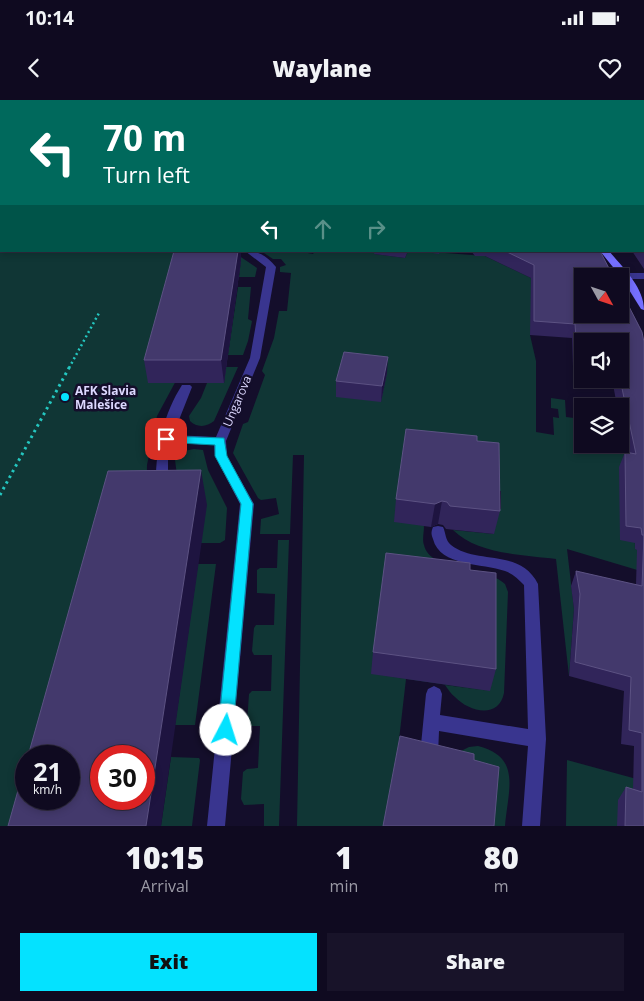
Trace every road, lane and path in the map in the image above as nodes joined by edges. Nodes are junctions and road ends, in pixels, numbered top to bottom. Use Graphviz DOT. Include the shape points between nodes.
graph roads {
  1 [pos="251,252"];
  2 [pos="605,252"];
  3 [pos="618,268"];
  4 [pos="629,276"];
  5 [pos="644,276"];
  6 [pos="629,283"];
  7 [pos="644,307"];
  8 [pos="99,313"];
  9 [pos="186,387"];
  10 [pos="166,439"];
  11 [pos="220,441"];
  12 [pos="0,495"];
  13 [pos="164,497"];
  14 [pos="438,531"];
  15 [pos="434,694"];
  16 [pos="431,722"];
  17 [pos="537,739"];
  18 [pos="429,755"];
  19 [pos="216,826"];
  20 [pos="531,826"];
  1 -- 11 [label="street, Ungarova" via="268,263 270,276 255,358"];
  2 -- 3 [label="main road"];
  4 -- 5 [label="street"];
  6 -- 7 [label="main road"];
  8 -- 12 [label="path"];
  9 -- 10 [label="street" via="171,418"];
  10 -- 11 [label="street"];
  10 -- 13 [label="street" via="160,467"];
  11 -- 19 [label="street, Ungarova" via="221,456 247,504"];
  14 -- 17 [label="street" via="438,540 443,547 461,556 509,567 531,584"];
  15 -- 16 [label="street"];
  16 -- 17 [label="street"];
  16 -- 18 [label="street"];
  17 -- 20 [label="street"];
}
